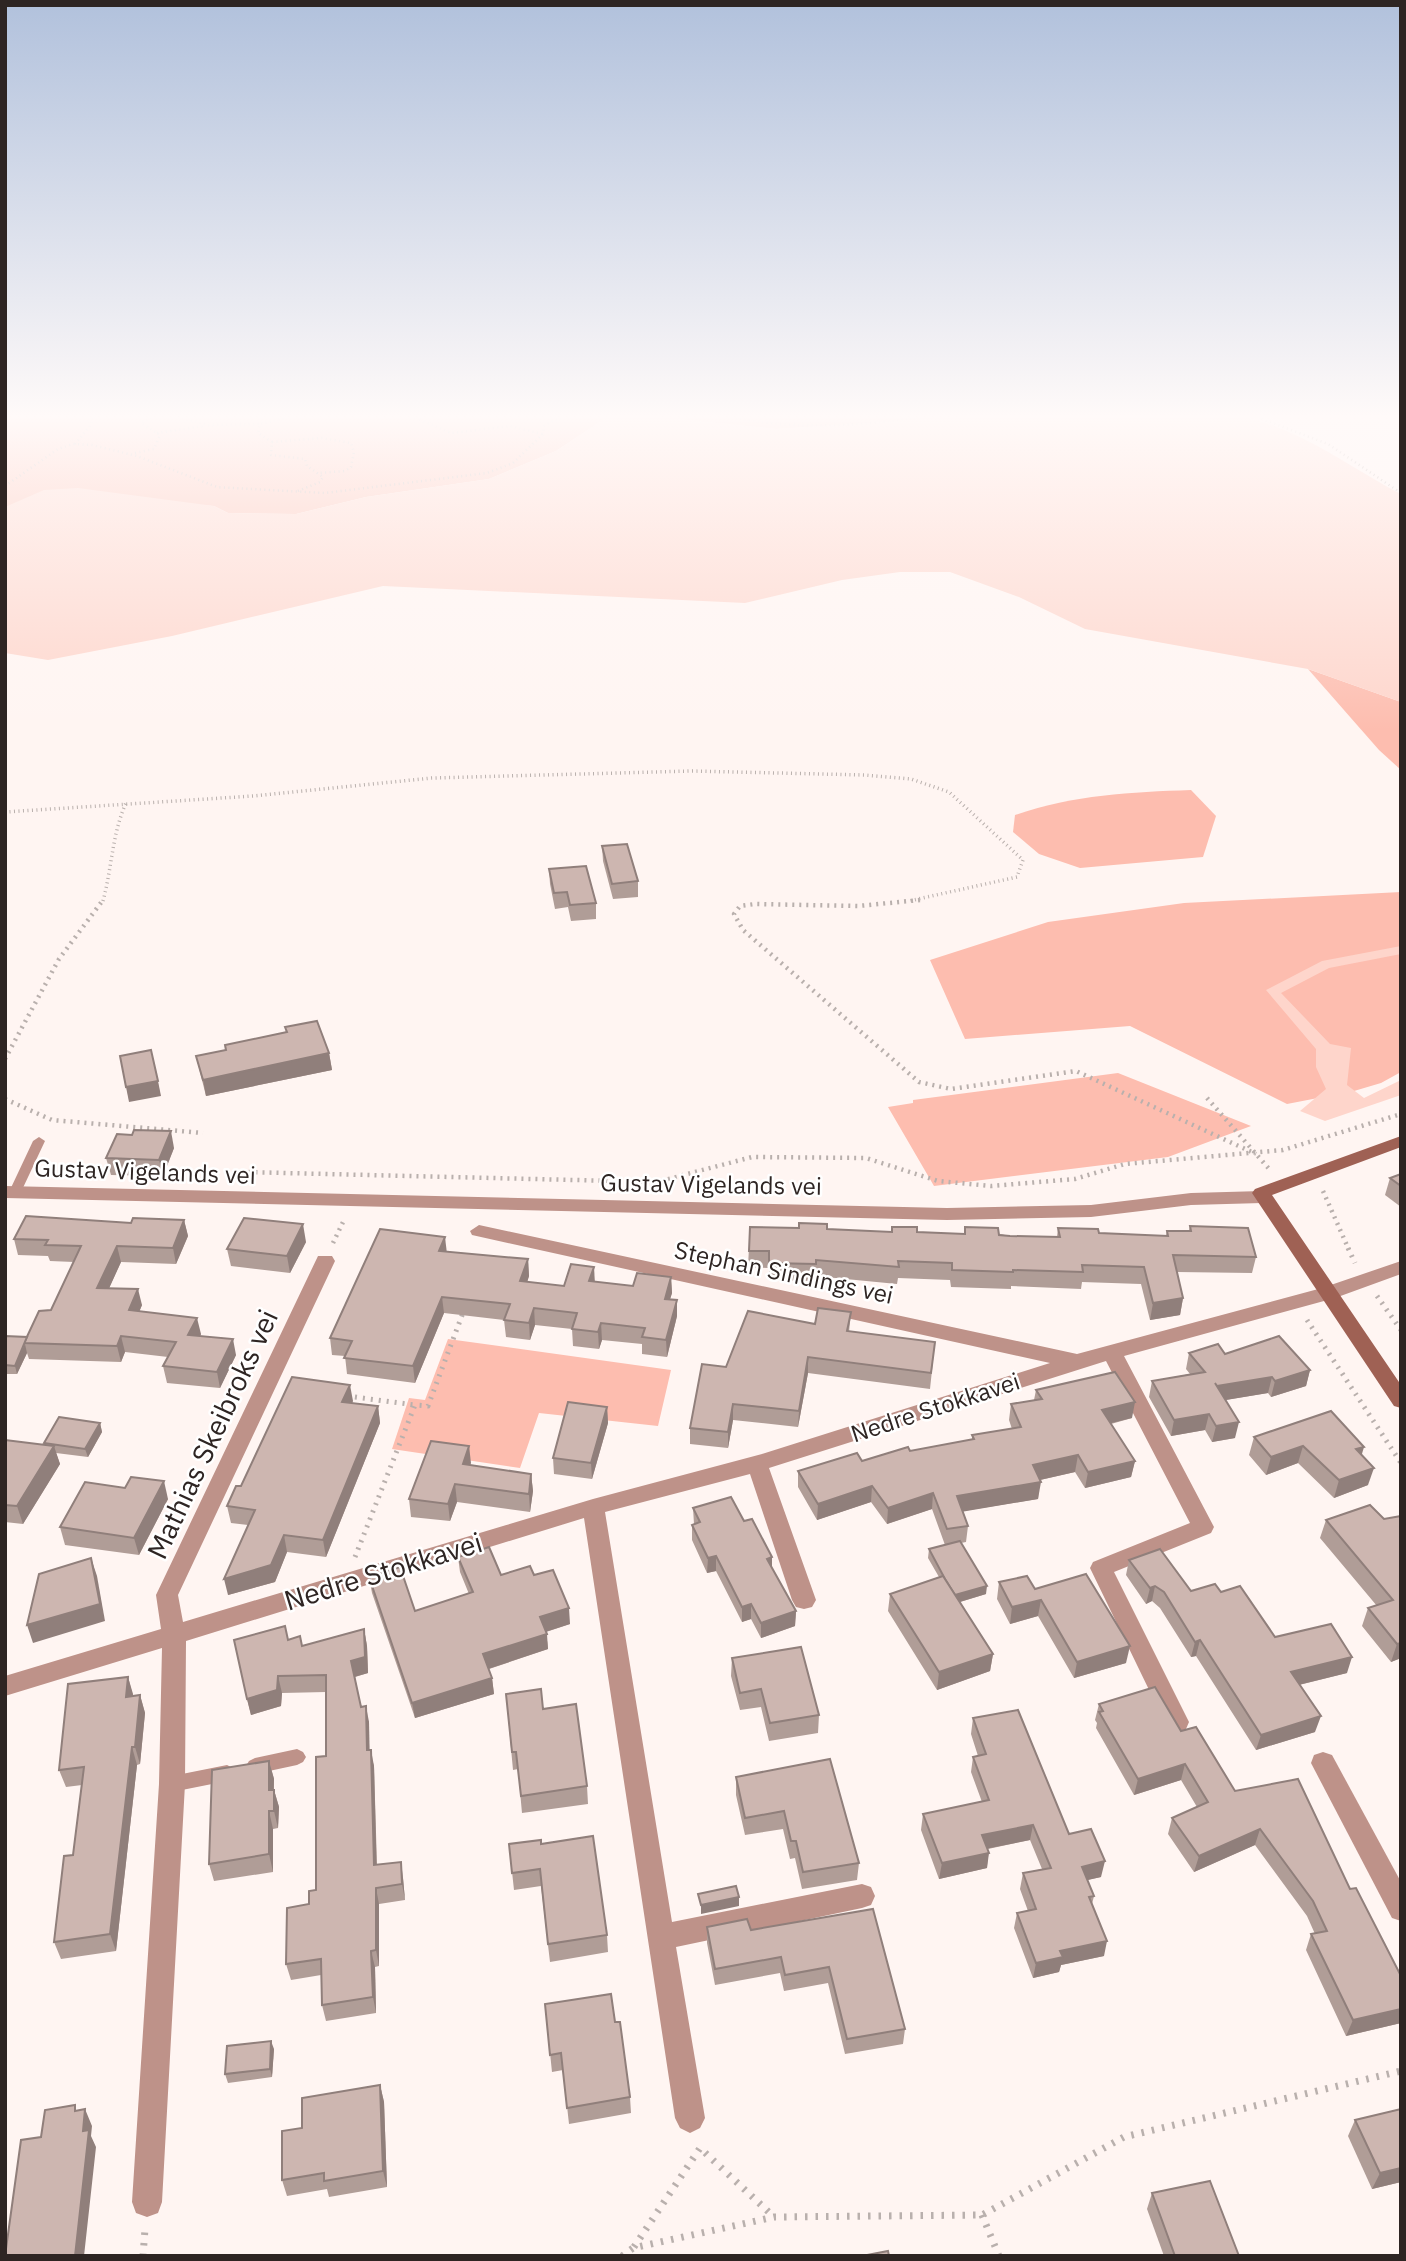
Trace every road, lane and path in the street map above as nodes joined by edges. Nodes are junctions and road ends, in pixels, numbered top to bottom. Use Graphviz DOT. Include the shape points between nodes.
graph roads {
  1 [pos="126,803"];
  2 [pos="5,812"];
  3 [pos="5,1059"];
  4 [pos="1207,1098"];
  5 [pos="5,1099"];
  6 [pos="1401,1114"];
  7 [pos="203,1133"];
  8 [pos="39,1141"];
  9 [pos="1401,1141"];
  10 [pos="1256,1154"];
  11 [pos="222,1177"];
  12 [pos="1283,1184"];
  13 [pos="1321,1186"];
  14 [pos="10,1192"];
  15 [pos="1262,1197"];
  16 [pos="346,1216"];
  17 [pos="479,1231"];
  18 [pos="325,1261"];
  19 [pos="1401,1267"];
  20 [pos="1365,1277"];
  21 [pos="1328,1293"];
  22 [pos="470,1298"];
  23 [pos="1295,1301"];
  24 [pos="1401,1330"];
  25 [pos="1112,1352"];
  26 [pos="1079,1361"];
  27 [pos="334,1394"];
  28 [pos="1401,1401"];
  29 [pos="415,1405"];
  30 [pos="757,1463"];
  31 [pos="1401,1463"];
  32 [pos="593,1507"];
  33 [pos="361,1577"];
  34 [pos="804,1600"];
  35 [pos="174,1634"];
  36 [pos="5,1686"];
  37 [pos="1177,1721"];
  38 [pos="297,1757"];
  39 [pos="1323,1763"];
  40 [pos="172,1784"];
  41 [pos="862,1896"];
  42 [pos="1401,1909"];
  43 [pos="661,1937"];
  44 [pos="1401,2071"];
  45 [pos="690,2118"];
  46 [pos="147,2202"];
  47 [pos="982,2215"];
  48 [pos="774,2217"];
  49 [pos="633,2248"];
  50 [pos="622,2256"];
  51 [pos="999,2256"];
  1 -- 2 [label="path"];
  1 -- 3 [label="path" via="116,825 102,904 59,959"];
  1 -- 10 [label="path" via="432,778 582,773 692,771 911,779 949,792 976,815 1023,860 1017,877 917,902 740,905 734,914 743,930 919,1082 951,1088 1076,1071"];
  4 -- 10 [label="path"];
  5 -- 7 [label="path" via="52,1120"];
  6 -- 10 [label="path"];
  8 -- 14 [label="lane"];
  9 -- 12 [label="main road"];
  10 -- 11 [label="path" via="1125,1164 1075,1179 991,1186 938,1181 866,1158 752,1157 657,1182 244,1172"];
  10 -- 12 [label="path"];
  12 -- 15 [label="main road" via="1265,1189"];
  13 -- 20 [label="path"];
  14 -- 15 [label="street, Gustav Vigelands vei" via="985,1214"];
  15 -- 21 [label="main road"];
  16 -- 18 [label="path"];
  17 -- 26 [label="street, Stephan Sindings vei"];
  18 -- 35 [label="street, Mathias Skeibroks vei" via="167,1595"];
  19 -- 20 [label="street, Nedre Stokkavei"];
  20 -- 21 [label="street, Nedre Stokkavei"];
  20 -- 24 [label="path"];
  21 -- 23 [label="street, Nedre Stokkavei"];
  21 -- 28 [label="main road"];
  22 -- 29 [label="path" via="428,1406"];
  23 -- 25 [label="street, Nedre Stokkavei"];
  23 -- 31 [label="path"];
  25 -- 26 [label="street, Nedre Stokkavei"];
  25 -- 37 [label="street" via="1203,1527 1101,1568"];
  26 -- 30 [label="street, Nedre Stokkavei"];
  27 -- 29 [label="path"];
  29 -- 33 [label="path" via="355,1558"];
  30 -- 32 [label="street, Nedre Stokkavei"];
  30 -- 34 [label="street"];
  32 -- 33 [label="street, Nedre Stokkavei"];
  32 -- 43 [label="street"];
  33 -- 35 [label="street, Nedre Stokkavei"];
  35 -- 36 [label="street, Nedre Stokkavei"];
  35 -- 40 [label="street"];
  38 -- 40 [label="lane"];
  39 -- 42 [label="street"];
  40 -- 46 [label="street"];
  41 -- 43 [label="street"];
  43 -- 45 [label="street"];
  44 -- 47 [label="path" via="1124,2137"];
  47 -- 48 [label="path"];
  47 -- 51 [label="path"];
  48 -- 49 [label="path"];
  48 -- 49 [label="path" via="700,2148"];
  49 -- 50 [label="path"];
}
